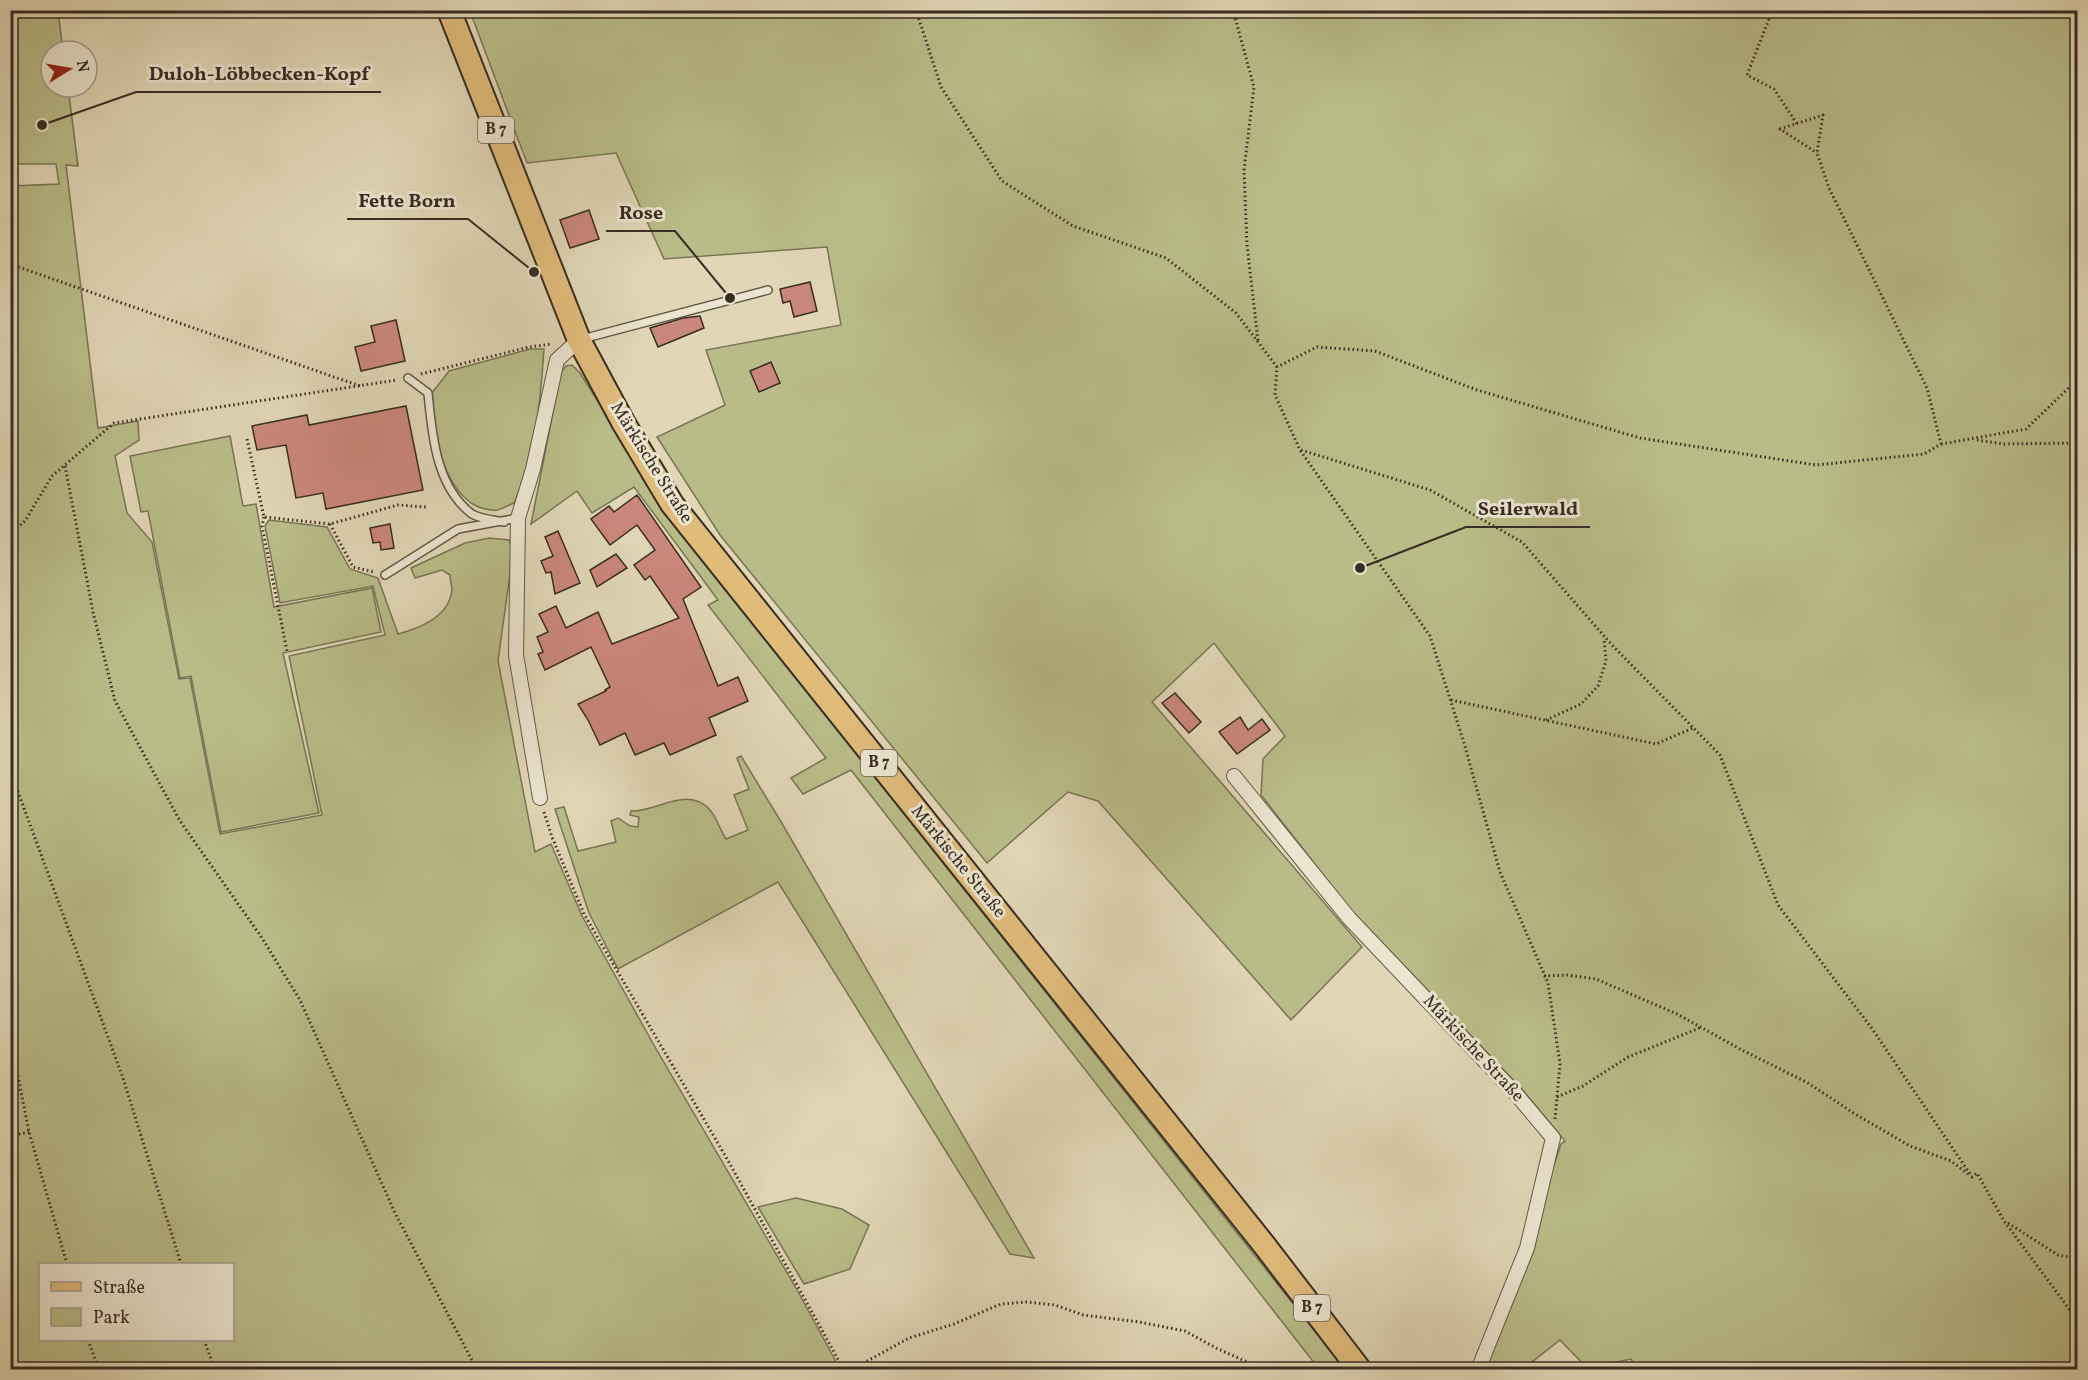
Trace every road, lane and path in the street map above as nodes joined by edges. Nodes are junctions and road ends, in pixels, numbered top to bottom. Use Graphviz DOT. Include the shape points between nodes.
graph roads {
  1 [pos="449,10"];
  2 [pos="916,10"];
  3 [pos="1233,10"];
  4 [pos="1769,10"];
  5 [pos="1797,123"];
  6 [pos="1817,153"];
  7 [pos="10,264"];
  8 [pos="768,290"];
  9 [pos="576,333"];
  10 [pos="1258,342"];
  11 [pos="1277,367"];
  12 [pos="408,378"];
  13 [pos="2078,379"];
  14 [pos="360,386"];
  15 [pos="247,439"];
  16 [pos="1972,439"];
  17 [pos="2078,442"];
  18 [pos="1941,444"];
  19 [pos="1300,450"];
  20 [pos="65,466"];
  21 [pos="426,507"];
  22 [pos="264,517"];
  23 [pos="518,518"];
  24 [pos="504,522"];
  25 [pos="330,524"];
  26 [pos="10,534"];
  27 [pos="385,575"];
  28 [pos="1604,636"];
  29 [pos="287,651"];
  30 [pos="1450,700"];
  31 [pos="1546,720"];
  32 [pos="1693,728"];
  33 [pos="10,770"];
  34 [pos="1234,776"];
  35 [pos="540,798"];
  36 [pos="1544,976"];
  37 [pos="1702,1027"];
  38 [pos="10,1036"];
  39 [pos="1557,1097"];
  40 [pos="29,1132"];
  41 [pos="10,1136"];
  42 [pos="1553,1138"];
  43 [pos="1972,1177"];
  44 [pos="2004,1221"];
  45 [pos="2078,1259"];
  46 [pos="67,1263"];
  47 [pos="181,1263"];
  48 [pos="2078,1321"];
  49 [pos="88,1341"];
  50 [pos="204,1341"];
  51 [pos="99,1370"];
  52 [pos="215,1370"];
  53 [pos="477,1370"];
  54 [pos="844,1370"];
  55 [pos="851,1370"];
  56 [pos="1265,1370"];
  57 [pos="1360,1370"];
  58 [pos="1478,1370"];
  1 -- 9 [label="main road, Märkische Straße / B 7"];
  2 -- 10 [label="path" via="941,87 1002,181 1073,226 1166,258 1236,313"];
  3 -- 10 [label="path" via="1254,87 1244,170 1247,245"];
  4 -- 5 [label="path" via="1769,19 1746,75 1774,89"];
  5 -- 6 [label="path" via="1780,129"];
  5 -- 6 [label="path" via="1823,115"];
  6 -- 18 [label="path" via="1828,188 1927,388"];
  7 -- 14 [label="path"];
  8 -- 9 [label="lane"];
  9 -- 12 [label="path" via="557,344 529,347"];
  9 -- 23 [label="street" via="557,360"];
  9 -- 57 [label="main road, Märkische Straße / B 7" via="672,504"];
  10 -- 11 [label="path"];
  11 -- 18 [label="path" via="1317,347 1375,351 1477,390 1640,438 1816,465 1924,454"];
  11 -- 19 [label="path" via="1275,395"];
  12 -- 14 [label="path"];
  12 -- 24 [label="lane" via="428,393 432,433 450,492 474,515"];
  13 -- 16 [label="path" via="2026,429"];
  14 -- 20 [label="path" via="114,423"];
  15 -- 22 [label="path"];
  16 -- 17 [label="path" via="2003,444"];
  16 -- 18 [label="path"];
  19 -- 28 [label="path" via="1430,490 1522,542"];
  19 -- 30 [label="path" via="1430,636"];
  20 -- 26 [label="path" via="52,476 25,521"];
  20 -- 53 [label="path" via="115,701 180,822 262,938 300,1000 395,1213"];
  21 -- 25 [label="path" via="398,505"];
  22 -- 25 [label="path"];
  22 -- 29 [label="path" via="262,526"];
  23 -- 24 [label="lane"];
  23 -- 35 [label="street" via="516,656"];
  24 -- 27 [label="lane" via="458,529"];
  25 -- 27 [label="path" via="353,567"];
  28 -- 31 [label="path" via="1606,661 1598,686 1581,704"];
  28 -- 32 [label="path"];
  30 -- 31 [label="path"];
  30 -- 36 [label="path" via="1500,872"];
  31 -- 32 [label="path" via="1656,744"];
  32 -- 43 [label="path" via="1720,755 1778,905 1873,1030"];
  33 -- 47 [label="path" via="123,1078"];
  34 -- 42 [label="street, Märkische Straße" via="1349,918"];
  35 -- 54 [label="path" via="584,914"];
  36 -- 37 [label="path" via="1596,979"];
  36 -- 39 [label="path" via="1560,1064"];
  37 -- 39 [label="path" via="1628,1057"];
  37 -- 43 [label="path" via="1808,1083 1911,1146 1951,1161"];
  38 -- 40 [label="path"];
  39 -- 42 [label="path"];
  40 -- 41 [label="path"];
  40 -- 46 [label="path"];
  42 -- 58 [label="street" via="1527,1248"];
  43 -- 44 [label="path" via="1977,1173"];
  44 -- 45 [label="path" via="2058,1255"];
  44 -- 48 [label="path"];
  49 -- 51 [label="path"];
  50 -- 52 [label="path"];
  55 -- 56 [label="path" via="909,1338 1001,1304 1027,1302 1185,1331"];
}
